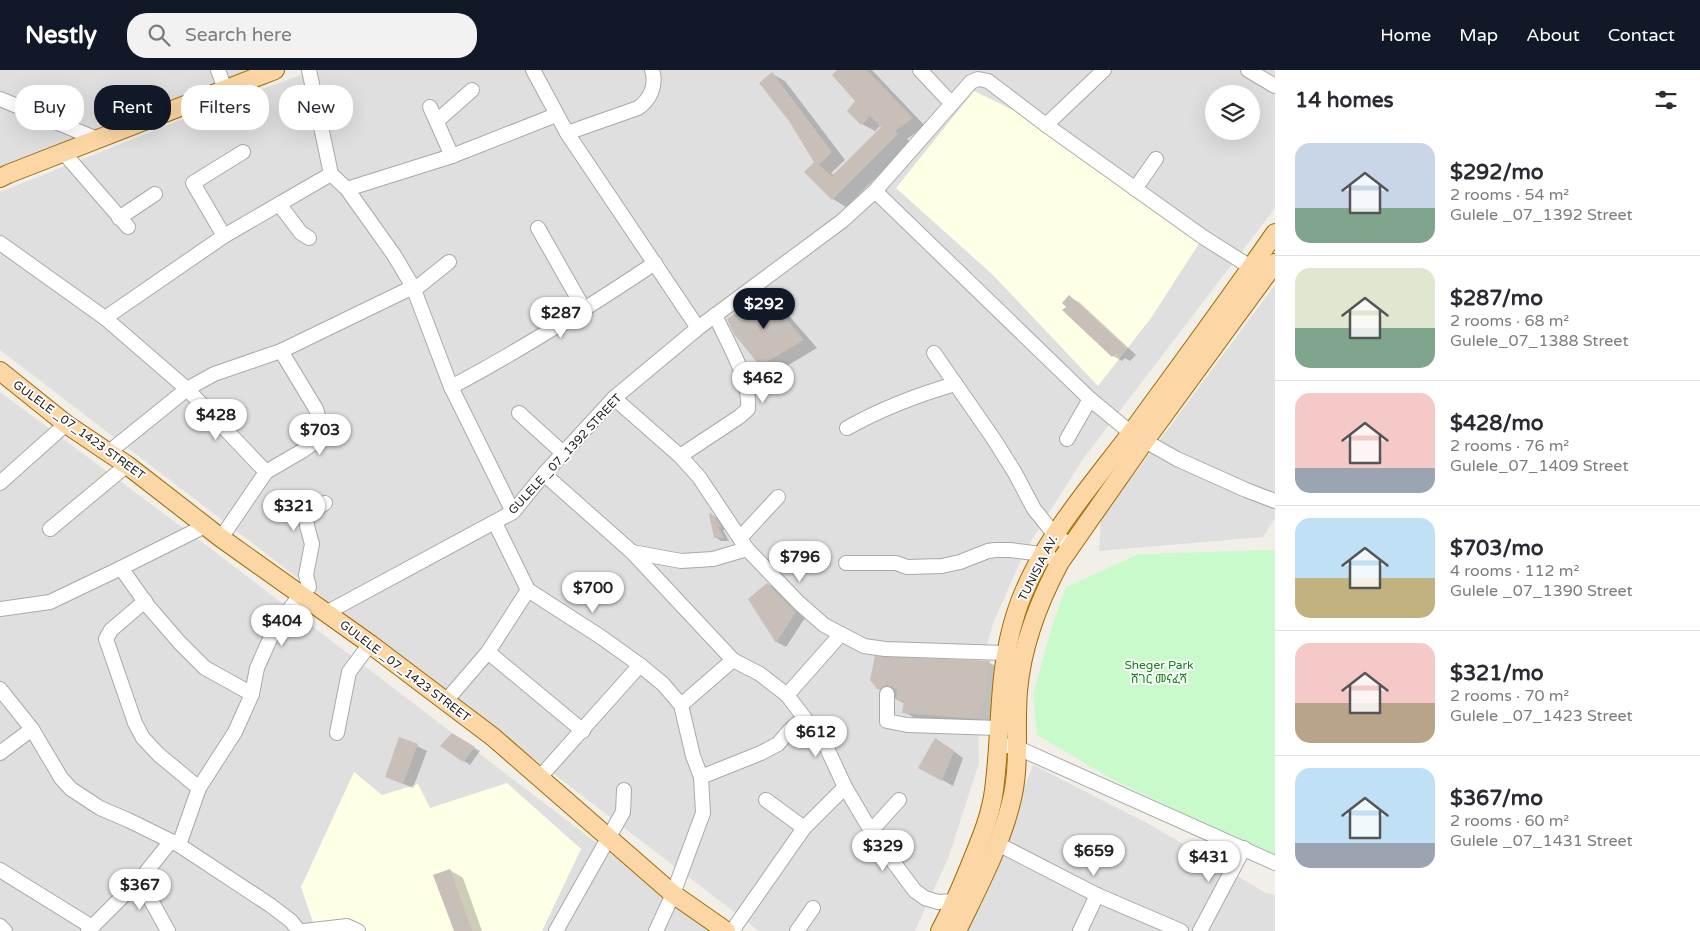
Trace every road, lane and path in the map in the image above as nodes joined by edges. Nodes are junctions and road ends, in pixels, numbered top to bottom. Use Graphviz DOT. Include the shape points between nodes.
graph roads {
  1 [pos="218,70"];
  2 [pos="275,70"];
  3 [pos="309,70"];
  4 [pos="533,70"];
  5 [pos="652,70"];
  6 [pos="920,70"];
  7 [pos="1104,70"];
  8 [pos="1248,70"];
  9 [pos="224,85"];
  10 [pos="236,85"];
  11 [pos="1275,86"];
  12 [pos="472,90"];
  13 [pos="0,99"];
  14 [pos="952,104"];
  15 [pos="181,106"];
  16 [pos="430,107"];
  17 [pos="556,115"];
  18 [pos="437,121"];
  19 [pos="1046,125"];
  20 [pos="568,134"];
  21 [pos="97,139"];
  22 [pos="63,152"];
  23 [pos="243,152"];
  24 [pos="452,156"];
  25 [pos="1156,159"];
  26 [pos="332,174"];
  27 [pos="0,178"];
  28 [pos="347,189"];
  29 [pos="1135,189"];
  30 [pos="875,191"];
  31 [pos="154,194"];
  32 [pos="279,204"];
  33 [pos="538,228"];
  34 [pos="1275,233"];
  35 [pos="224,236"];
  36 [pos="309,238"];
  37 [pos="0,242"];
  38 [pos="449,262"];
  39 [pos="655,263"];
  40 [pos="1264,269"];
  41 [pos="413,288"];
  42 [pos="584,309"];
  43 [pos="715,315"];
  44 [pos="104,318"];
  45 [pos="698,328"];
  46 [pos="281,351"];
  47 [pos="934,353"];
  48 [pos="0,372"];
  49 [pos="955,384"];
  50 [pos="451,387"];
  51 [pos="187,389"];
  52 [pos="614,398"];
  53 [pos="1090,399"];
  54 [pos="518,413"];
  55 [pos="66,424"];
  56 [pos="847,428"];
  57 [pos="1137,438"];
  58 [pos="1067,439"];
  59 [pos="109,452"];
  60 [pos="563,453"];
  61 [pos="680,456"];
  62 [pos="127,465"];
  63 [pos="266,472"];
  64 [pos="544,474"];
  65 [pos="0,483"];
  66 [pos="778,496"];
  67 [pos="1275,501"];
  68 [pos="325,503"];
  69 [pos="513,512"];
  70 [pos="495,523"];
  71 [pos="205,526"];
  72 [pos="50,529"];
  73 [pos="1054,534"];
  74 [pos="221,538"];
  75 [pos="743,543"];
  76 [pos="1071,546"];
  77 [pos="632,552"];
  78 [pos="1042,554"];
  79 [pos="1060,562"];
  80 [pos="846,563"];
  81 [pos="122,568"];
  82 [pos="528,590"];
  83 [pos="300,594"];
  84 [pos="144,601"];
  85 [pos="0,609"];
  86 [pos="326,613"];
  87 [pos="840,634"];
  88 [pos="370,644"];
  89 [pos="488,652"];
  90 [pos="1005,652"];
  91 [pos="1022,658"];
  92 [pos="733,660"];
  93 [pos="640,665"];
  94 [pos="0,688"];
  95 [pos="252,694"];
  96 [pos="887,694"];
  97 [pos="787,695"];
  98 [pos="446,702"];
  99 [pos="681,704"];
  100 [pos="804,718"];
  101 [pos="32,728"];
  102 [pos="583,731"];
  103 [pos="337,733"];
  104 [pos="999,736"];
  105 [pos="1018,748"];
  106 [pos="0,753"];
  107 [pos="540,777"];
  108 [pos="701,777"];
  109 [pos="845,787"];
  110 [pos="198,788"];
  111 [pos="624,790"];
  112 [pos="766,800"];
  113 [pos="899,800"];
  114 [pos="804,828"];
  115 [pos="871,831"];
  116 [pos="608,837"];
  117 [pos="175,843"];
  118 [pos="998,844"];
  119 [pos="1244,848"];
  120 [pos="1275,863"];
  121 [pos="0,870"];
  122 [pos="143,876"];
  123 [pos="673,894"];
  124 [pos="1097,895"];
  125 [pos="963,903"];
  126 [pos="813,908"];
  127 [pos="0,926"];
  128 [pos="90,929"];
  129 [pos="4,931"];
  130 [pos="168,931"];
  131 [pos="298,931"];
  132 [pos="304,931"];
  133 [pos="358,931"];
  134 [pos="556,931"];
  135 [pos="656,931"];
  136 [pos="726,931"];
  137 [pos="732,931"];
  138 [pos="797,931"];
  139 [pos="940,931"];
  140 [pos="957,931"];
  141 [pos="1080,931"];
  142 [pos="1182,931"];
  143 [pos="1200,931"];
  1 -- 9 [label="street"];
  2 -- 10 [label="main road"];
  3 -- 26 [label="street"];
  4 -- 17 [label="street"];
  5 -- 20 [label="street" via="653,89 647,102"];
  6 -- 14 [label="street"];
  7 -- 19 [label="street"];
  8 -- 11 [label="street"];
  12 -- 18 [label="street"];
  13 -- 21 [label="street"];
  14 -- 19 [label="street, GULELE _07_1392 STREET" via="971,82 978,79 988,81"];
  14 -- 30 [label="street, GULELE _07_1392 STREET"];
  15 -- 21 [label="main road"];
  16 -- 18 [label="street"];
  17 -- 20 [label="street"];
  17 -- 24 [label="street"];
  18 -- 24 [label="street"];
  19 -- 29 [label="street"];
  20 -- 39 [label="street"];
  21 -- 22 [label="main road"];
  22 -- 27 [label="main road"];
  22 -- 31 [label="street" via="123,223"];
  23 -- 35 [label="street" via="192,183"];
  24 -- 28 [label="street"];
  25 -- 29 [label="street"];
  26 -- 28 [label="street"];
  26 -- 32 [label="street"];
  28 -- 41 [label="street"];
  29 -- 40 [label="street" via="1203,237"];
  30 -- 43 [label="street, GULELE _07_1392 STREET" via="842,221"];
  30 -- 53 [label="street"];
  32 -- 35 [label="street"];
  32 -- 36 [label="street"];
  33 -- 42 [label="street"];
  34 -- 40 [label="main road, TUNISIA AV."];
  35 -- 44 [label="street"];
  37 -- 44 [label="street"];
  38 -- 41 [label="street"];
  39 -- 42 [label="street"];
  39 -- 45 [label="street"];
  40 -- 57 [label="main road, TUNISIA AV."];
  41 -- 46 [label="street"];
  41 -- 50 [label="street"];
  42 -- 50 [label="street"];
  43 -- 45 [label="street, GULELE _07_1392 STREET"];
  43 -- 61 [label="street" via="743,376 748,409"];
  44 -- 51 [label="street"];
  45 -- 52 [label="street, GULELE _07_1392 STREET"];
  46 -- 51 [label="street" via="214,374"];
  46 -- 63 [label="street" via="316,409 321,426 318,440"];
  47 -- 49 [label="street"];
  48 -- 55 [label="main road, GULELE _07_1423 STREET"];
  49 -- 56 [label="street" via="893,406"];
  49 -- 73 [label="street" via="993,438 1034,509"];
  50 -- 69 [label="street"];
  51 -- 59 [label="street"];
  51 -- 63 [label="street"];
  52 -- 60 [label="street, GULELE _07_1392 STREET"];
  52 -- 61 [label="street"];
  53 -- 57 [label="street"];
  53 -- 58 [label="street"];
  54 -- 60 [label="street"];
  55 -- 59 [label="main road, GULELE _07_1423 STREET"];
  55 -- 65 [label="street"];
  57 -- 67 [label="street"];
  57 -- 73 [label="main road, TUNISIA AV."];
  57 -- 76 [label="main road, TUNISIA AV."];
  59 -- 62 [label="main road, GULELE _07_1423 STREET"];
  60 -- 64 [label="street, GULELE _07_1392 STREET"];
  61 -- 75 [label="street" via="699,477"];
  62 -- 71 [label="main road, GULELE _07_1423 STREET"];
  62 -- 72 [label="street"];
  63 -- 74 [label="street"];
  64 -- 69 [label="street, GULELE _07_1392 STREET"];
  64 -- 77 [label="street"];
  66 -- 75 [label="street"];
  68 -- 83 [label="street" via="306,516 312,544 306,575 309,587"];
  69 -- 70 [label="street, GULELE _07_1392 STREET"];
  70 -- 82 [label="street"];
  70 -- 86 [label="street, GULELE _07_1392 STREET"];
  71 -- 74 [label="main road, GULELE _07_1423 STREET"];
  71 -- 81 [label="street"];
  73 -- 76 [label="street"];
  73 -- 78 [label="main road, TUNISIA AV."];
  74 -- 83 [label="main road, GULELE _07_1423 STREET"];
  75 -- 77 [label="street" via="713,558 681,561"];
  75 -- 87 [label="street" via="799,603"];
  76 -- 79 [label="main road, TUNISIA AV."];
  77 -- 92 [label="street"];
  78 -- 79 [label="street"];
  78 -- 80 [label="street" via="995,550 942,566"];
  78 -- 90 [label="main road, TUNISIA AV." via="1016,613"];
  79 -- 91 [label="main road, TUNISIA AV." via="1030,629"];
  81 -- 84 [label="street"];
  81 -- 85 [label="street" via="50,602"];
  82 -- 89 [label="street"];
  82 -- 93 [label="street"];
  83 -- 86 [label="main road, GULELE _07_1423 STREET"];
  83 -- 95 [label="street" via="275,628 258,668"];
  84 -- 95 [label="street" via="205,668"];
  84 -- 110 [label="street" via="111,630 106,639 143,738"];
  86 -- 88 [label="main road, GULELE _07_1423 STREET"];
  87 -- 90 [label="street" via="864,646 885,649"];
  87 -- 97 [label="street"];
  88 -- 98 [label="main road, GULELE _07_1423 STREET"];
  88 -- 103 [label="street" via="349,672"];
  89 -- 98 [label="street"];
  89 -- 102 [label="street"];
  90 -- 91 [label="street"];
  90 -- 104 [label="main road, TUNISIA AV."];
  91 -- 105 [label="main road, TUNISIA AV."];
  92 -- 97 [label="street" via="760,674"];
  92 -- 99 [label="street"];
  93 -- 99 [label="street"];
  93 -- 102 [label="street"];
  94 -- 101 [label="street"];
  95 -- 110 [label="street" via="235,732"];
  96 -- 104 [label="street" via="887,721"];
  97 -- 100 [label="street"];
  98 -- 107 [label="main road, GULELE _07_1423 STREET" via="493,736"];
  99 -- 108 [label="street"];
  100 -- 108 [label="street" via="778,744 761,754"];
  100 -- 109 [label="street" via="826,746"];
  101 -- 106 [label="street"];
  101 -- 117 [label="street" via="71,789 100,808"];
  102 -- 107 [label="street"];
  104 -- 105 [label="street"];
  104 -- 125 [label="main road, TUNISIA AV." via="990,812"];
  105 -- 118 [label="main road, TUNISIA AV." via="1013,792"];
  105 -- 119 [label="street"];
  107 -- 116 [label="main road, GULELE _07_1423 STREET"];
  108 -- 123 [label="street" via="702,813"];
  109 -- 114 [label="street"];
  109 -- 115 [label="street"];
  110 -- 117 [label="street"];
  111 -- 116 [label="street" via="623,812"];
  112 -- 114 [label="street"];
  113 -- 115 [label="street"];
  114 -- 137 [label="street"];
  115 -- 125 [label="street" via="915,891 938,902"];
  116 -- 123 [label="main road, GULELE _07_1423 STREET"];
  116 -- 134 [label="street"];
  117 -- 122 [label="street"];
  117 -- 131 [label="street" via="291,921"];
  118 -- 124 [label="street"];
  118 -- 125 [label="main road, TUNISIA AV."];
  119 -- 120 [label="street"];
  119 -- 143 [label="street"];
  121 -- 128 [label="street"];
  122 -- 128 [label="street"];
  122 -- 130 [label="street" via="148,895"];
  123 -- 135 [label="street"];
  123 -- 136 [label="main road, GULELE _07_1423 STREET"];
  124 -- 141 [label="street"];
  124 -- 142 [label="street"];
  125 -- 139 [label="main road, TUNISIA AV."];
  125 -- 140 [label="main road, TUNISIA AV."];
  126 -- 138 [label="street"];
  127 -- 129 [label="street"];
  132 -- 133 [label="street" via="347,926"];
}
